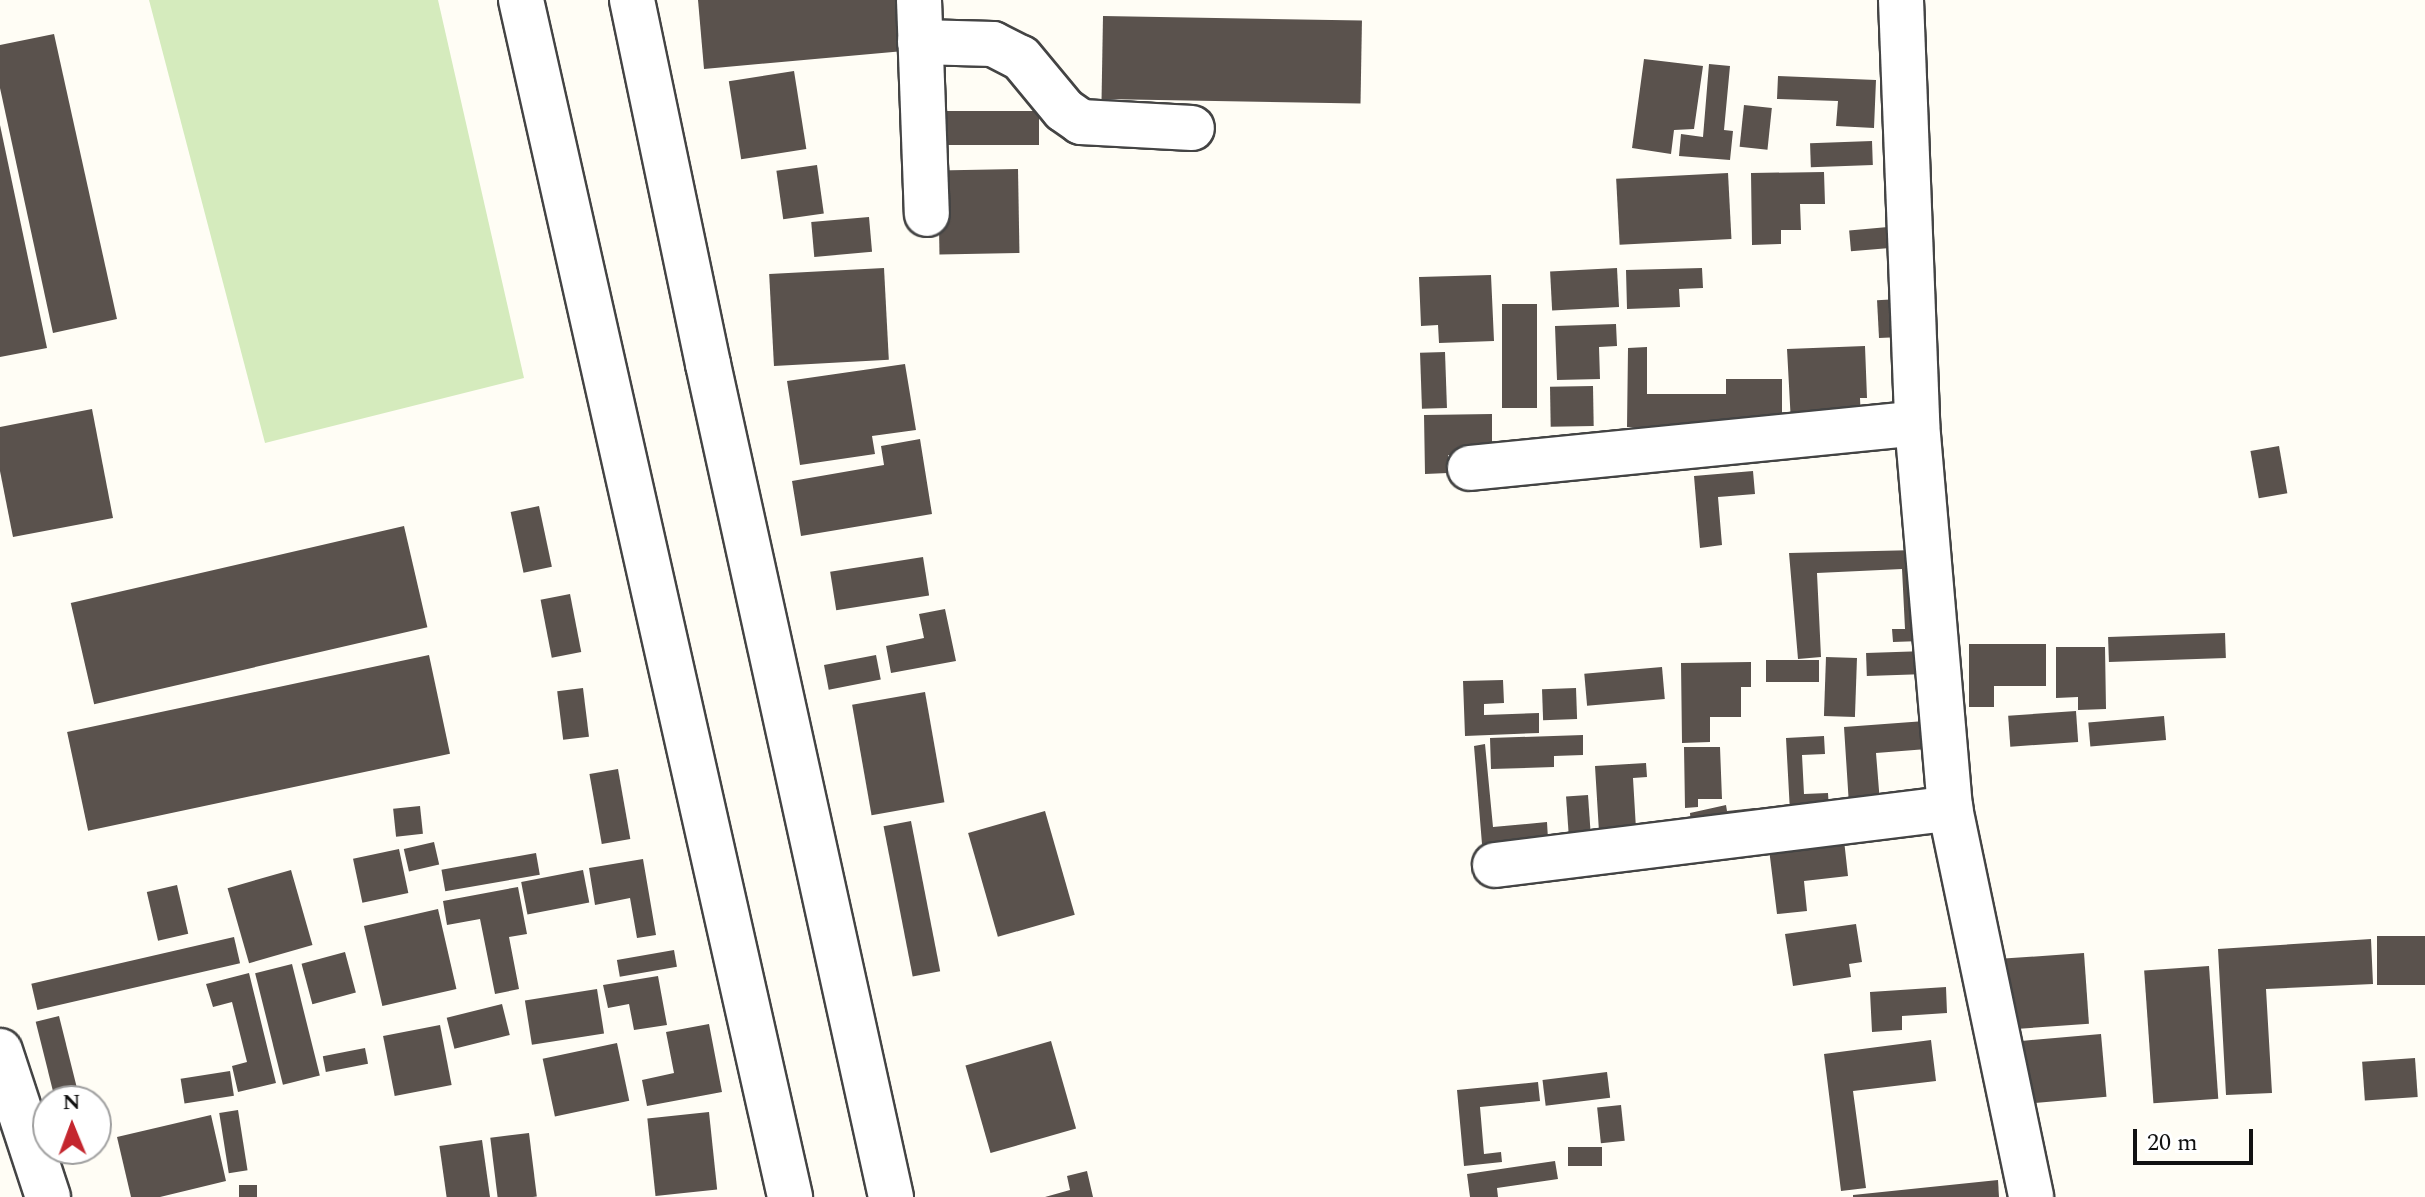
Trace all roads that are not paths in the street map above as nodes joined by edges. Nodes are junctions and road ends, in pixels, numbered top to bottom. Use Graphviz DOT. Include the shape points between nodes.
graph roads {
  1 [pos="521,0"];
  2 [pos="632,0"];
  3 [pos="1901,0"];
  4 [pos="919,21"];
  5 [pos="1192,128"];
  6 [pos="927,214"];
  7 [pos="1917,423"];
  8 [pos="1470,468"];
  9 [pos="1950,808"];
  10 [pos="1495,865"];
  11 [pos="0,1051"];
  12 [pos="38,1195"];
  13 [pos="790,1197"];
  14 [pos="891,1197"];
  15 [pos="2031,1197"];
  1 -- 13 [label="street"];
  2 -- 14 [label="street"];
  3 -- 7 [label="street"];
  4 -- 5 [label="street" via="1021,58 1064,110 1081,122"];
  4 -- 6 [label="street"];
  7 -- 8 [label="street"];
  7 -- 9 [label="street"];
  9 -- 10 [label="street"];
  9 -- 15 [label="street"];
  11 -- 12 [label="street"];
}
